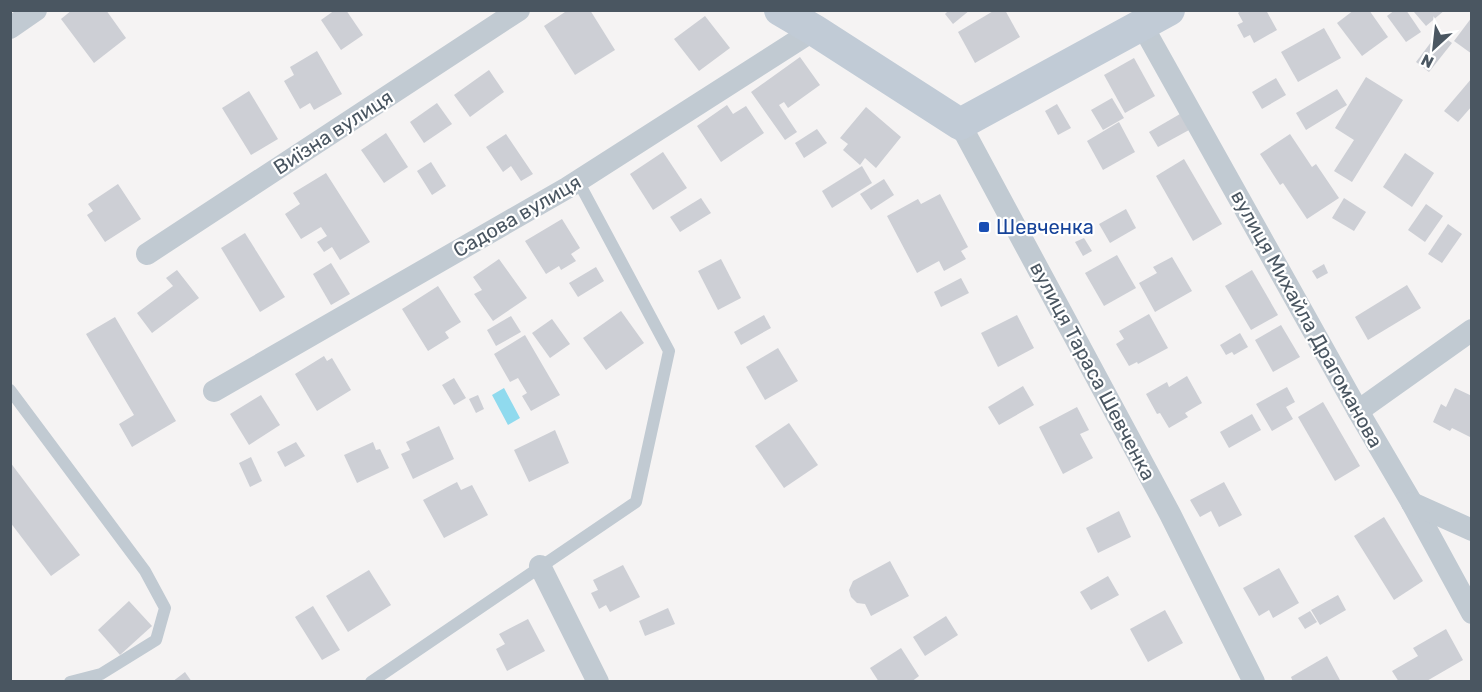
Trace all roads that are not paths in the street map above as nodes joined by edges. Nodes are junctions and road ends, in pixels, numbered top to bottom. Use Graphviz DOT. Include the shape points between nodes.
graph roads {
  1 [pos="36,10"];
  2 [pos="519,10"];
  3 [pos="780,10"];
  4 [pos="1169,10"];
  5 [pos="1142,25"];
  6 [pos="10,28"];
  7 [pos="814,30"];
  8 [pos="960,124"];
  9 [pos="578,181"];
  10 [pos="147,254"];
  11 [pos="1472,330"];
  12 [pos="10,390"];
  13 [pos="214,391"];
  14 [pos="1358,411"];
  15 [pos="1412,503"];
  16 [pos="1472,530"];
  17 [pos="540,566"];
  18 [pos="1472,613"];
  19 [pos="70,681"];
  20 [pos="371,681"];
  21 [pos="598,681"];
  22 [pos="1254,681"];
  1 -- 6 [label="street"];
  2 -- 10 [label="street, Виїзна вулиця"];
  3 -- 7 [label="street, вулиця Тараса Шевченка"];
  4 -- 5 [label="street"];
  5 -- 8 [label="street"];
  5 -- 14 [label="street, вулиця Михайла Драгоманова"];
  7 -- 8 [label="street, вулиця Тараса Шевченка"];
  7 -- 9 [label="street, Садова вулиця"];
  8 -- 22 [label="street, вулиця Тараса Шевченка" via="1170,514"];
  9 -- 13 [label="street, Садова вулиця"];
  9 -- 17 [label="lane" via="669,351 636,502"];
  11 -- 14 [label="street"];
  12 -- 19 [label="lane" via="145,571 165,608 156,640 102,674"];
  14 -- 15 [label="street, вулиця Михайла Драгоманова"];
  15 -- 16 [label="street"];
  15 -- 18 [label="street, вулиця Михайла Драгоманова"];
  17 -- 20 [label="lane"];
  17 -- 21 [label="street"];
}
